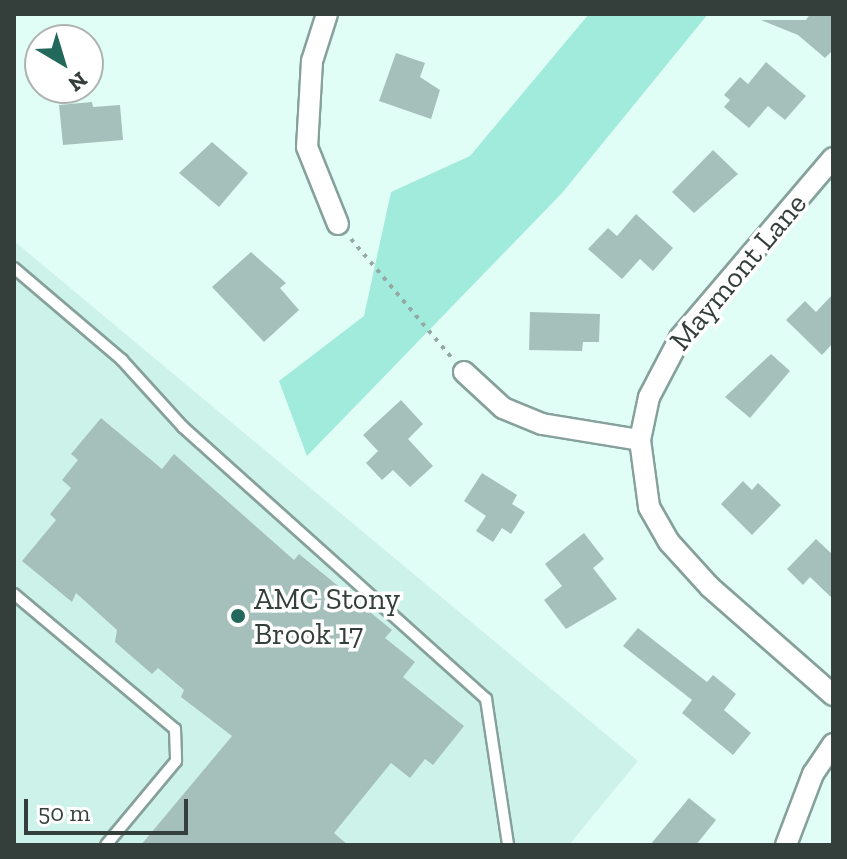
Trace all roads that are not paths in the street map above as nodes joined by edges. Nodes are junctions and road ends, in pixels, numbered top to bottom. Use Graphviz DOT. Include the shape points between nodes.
graph roads {
  1 [pos="327,14"];
  2 [pos="833,158"];
  3 [pos="338,224"];
  4 [pos="14,268"];
  5 [pos="464,372"];
  6 [pos="640,440"];
  7 [pos="14,594"];
  8 [pos="833,695"];
  9 [pos="833,744"];
  10 [pos="106,845"];
  11 [pos="508,845"];
  12 [pos="786,845"];
  1 -- 3 [label="street" via="312,61 307,147"];
  2 -- 6 [label="street, Maymont Lane" via="680,338 649,397"];
  4 -- 11 [label="lane" via="122,360 183,427 486,699"];
  5 -- 6 [label="street" via="503,408 542,424"];
  6 -- 8 [label="street, Maymont Lane" via="649,507 669,542 710,587"];
  7 -- 10 [label="lane" via="175,729 176,761"];
  9 -- 12 [label="street" via="813,774"];
}
